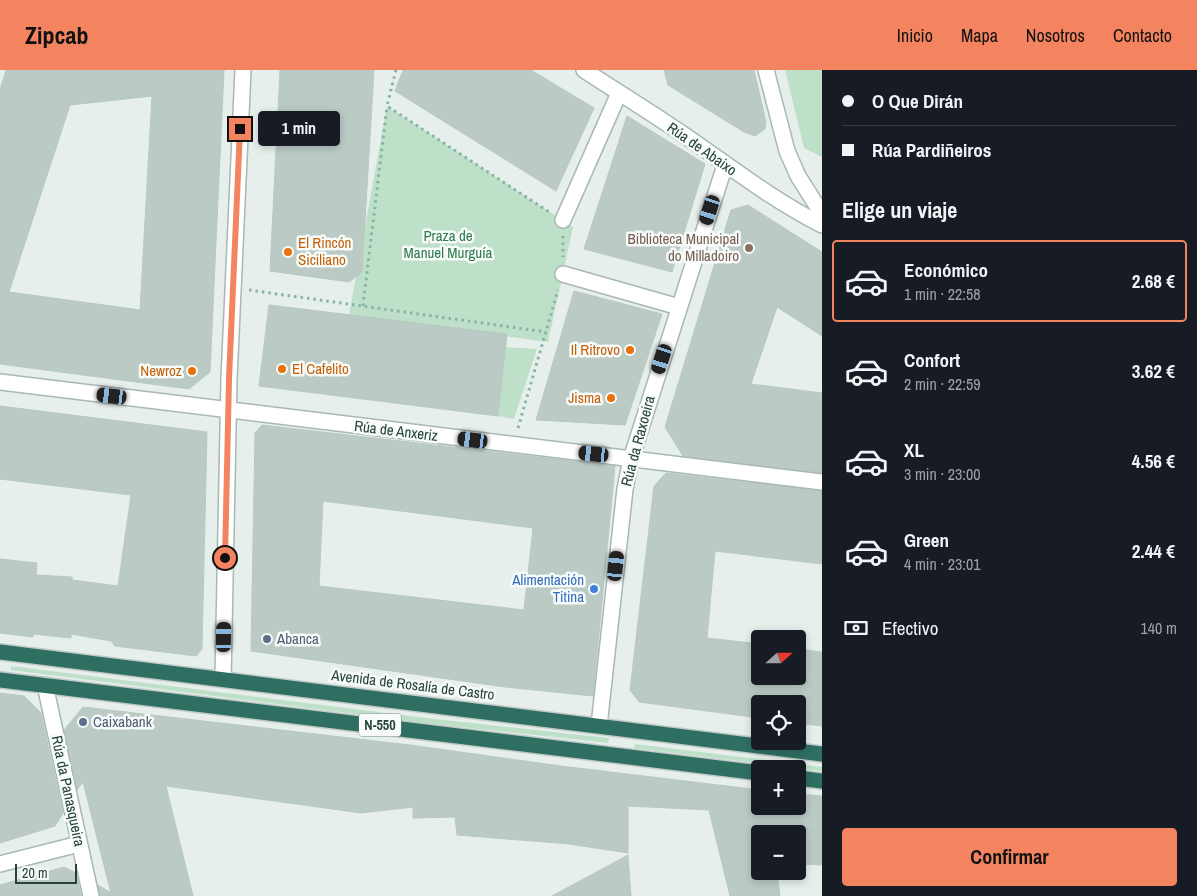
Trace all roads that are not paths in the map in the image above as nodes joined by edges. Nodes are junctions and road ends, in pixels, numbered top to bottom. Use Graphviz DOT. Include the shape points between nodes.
graph roads {
  1 [pos="243,70"];
  2 [pos="584,70"];
  3 [pos="766,70"];
  4 [pos="619,93"];
  5 [pos="725,166"];
  6 [pos="822,214"];
  7 [pos="563,220"];
  8 [pos="822,226"];
  9 [pos="563,274"];
  10 [pos="679,307"];
  11 [pos="0,382"];
  12 [pos="229,410"];
  13 [pos="631,459"];
  14 [pos="822,482"];
  15 [pos="0,652"];
  16 [pos="223,679"];
  17 [pos="0,680"];
  18 [pos="45,685"];
  19 [pos="599,726"];
  20 [pos="822,754"];
  21 [pos="751,772"];
  22 [pos="806,779"];
  23 [pos="822,781"];
  24 [pos="79,844"];
  25 [pos="0,864"];
  26 [pos="91,896"];
  1 -- 12 [label="street"];
  2 -- 4 [label="street, Rúa de Abaixo"];
  3 -- 6 [label="street" via="787,151 798,176"];
  4 -- 5 [label="street, Rúa de Abaixo"];
  4 -- 7 [label="street"];
  5 -- 8 [label="street, Rúa de Abaixo"];
  5 -- 10 [label="street, Rúa da Raxoeira"];
  9 -- 10 [label="street"];
  10 -- 13 [label="street, Rúa da Raxoeira"];
  11 -- 12 [label="street, Rúa de Anxeriz"];
  12 -- 13 [label="street, Rúa de Anxeriz"];
  12 -- 16 [label="street"];
  13 -- 14 [label="street, Rúa de Anxeriz"];
  13 -- 19 [label="street, Rúa da Raxoeira"];
  15 -- 16 [label="highway, Avenida de Rosalía de Castro / N-550"];
  16 -- 19 [label="highway, Avenida de Rosalía de Castro / N-550"];
  17 -- 18 [label="highway, N-550"];
  18 -- 21 [label="highway, N-550"];
  18 -- 24 [label="street, Rúa da Panasqueira"];
  19 -- 20 [label="highway, Avenida de Rosalía de Castro / N-550"];
  22 -- 23 [label="highway"];
  24 -- 25 [label="street"];
  24 -- 26 [label="street, Rúa da Panasqueira"];
}
